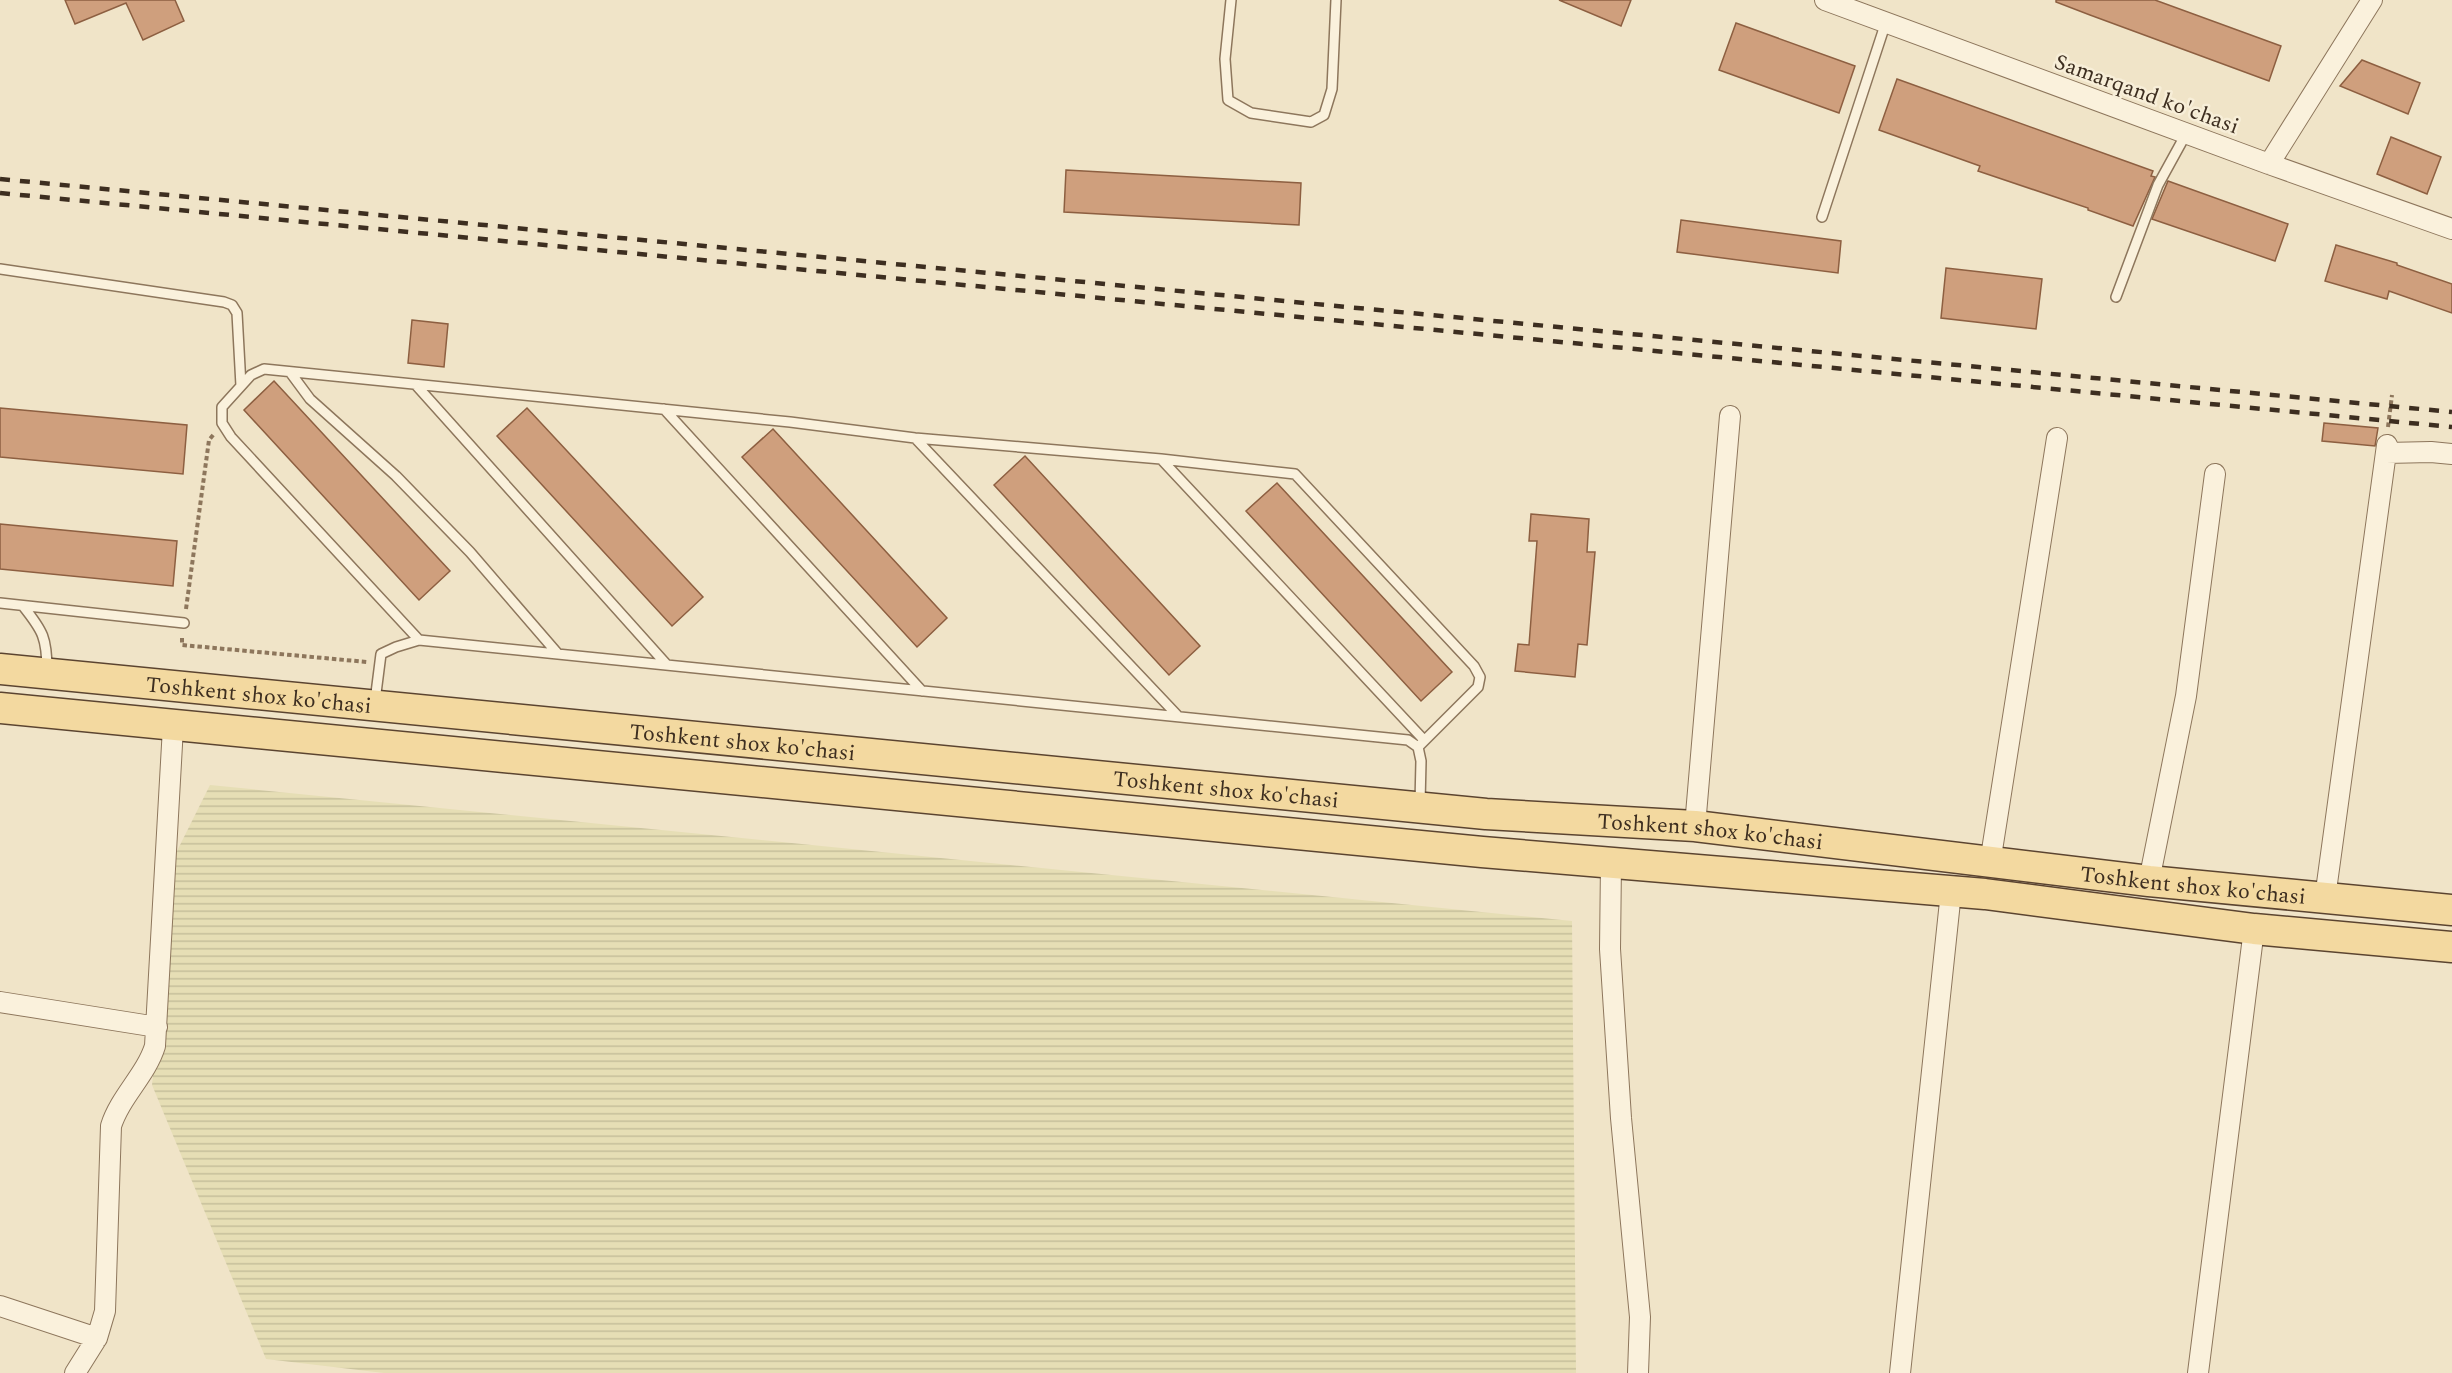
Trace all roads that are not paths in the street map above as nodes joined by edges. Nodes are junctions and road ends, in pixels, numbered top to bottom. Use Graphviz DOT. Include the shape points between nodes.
graph roads {
  1 [pos="1231,0"];
  2 [pos="1336,0"];
  3 [pos="1828,0"];
  4 [pos="2372,0"];
  5 [pos="1886,22"];
  6 [pos="2186,134"];
  7 [pos="2269,164"];
  8 [pos="1822,217"];
  9 [pos="2452,230"];
  10 [pos="0,269"];
  11 [pos="2116,297"];
  12 [pos="290,372"];
  13 [pos="416,385"];
  14 [pos="241,386"];
  15 [pos="664,409"];
  16 [pos="1730,416"];
  17 [pos="915,438"];
  18 [pos="2057,438"];
  19 [pos="2452,454"];
  20 [pos="1161,459"];
  21 [pos="2215,474"];
  22 [pos="0,603"];
  23 [pos="23,606"];
  24 [pos="184,623"];
  25 [pos="419,640"];
  26 [pos="558,654"];
  27 [pos="667,665"];
  28 [pos="0,669"];
  29 [pos="46,674"];
  30 [pos="922,691"];
  31 [pos="374,706"];
  32 [pos="0,708"];
  33 [pos="1177,715"];
  34 [pos="173,727"];
  35 [pos="1421,743"];
  36 [pos="1420,808"];
  37 [pos="1486,814"];
  38 [pos="1695,826"];
  39 [pos="1482,852"];
  40 [pos="1611,863"];
  41 [pos="1990,863"];
  42 [pos="2149,881"];
  43 [pos="1951,892"];
  44 [pos="2325,898"];
  45 [pos="2452,910"];
  46 [pos="2254,928"];
  47 [pos="2452,947"];
  48 [pos="0,1002"];
  49 [pos="157,1027"];
  50 [pos="0,1306"];
  51 [pos="97,1338"];
  52 [pos="75,1373"];
  53 [pos="1638,1373"];
  54 [pos="1900,1373"];
  55 [pos="2198,1373"];
  1 -- 2 [label="lane" via="1225,59 1228,100 1251,113 1311,122 1324,115 1332,89"];
  3 -- 5 [label="street, Samarqand ko'chasi"];
  4 -- 7 [label="street"];
  5 -- 6 [label="street, Samarqand ko'chasi"];
  5 -- 8 [label="lane"];
  6 -- 7 [label="street, Samarqand ko'chasi"];
  6 -- 11 [label="lane" via="2158,185"];
  7 -- 9 [label="street, Samarqand ko'chasi"];
  10 -- 14 [label="lane" via="232,305 237,313"];
  12 -- 13 [label="lane"];
  12 -- 14 [label="lane" via="264,369"];
  12 -- 26 [label="lane" via="310,399 396,476 470,552"];
  13 -- 15 [label="lane"];
  13 -- 27 [label="lane"];
  14 -- 25 [label="lane" via="222,407 222,423 231,437"];
  15 -- 17 [label="lane"];
  15 -- 30 [label="lane"];
  16 -- 38 [label="street"];
  17 -- 20 [label="lane"];
  17 -- 33 [label="lane"];
  18 -- 41 [label="street"];
  19 -- 44 [label="street" via="2386,449"];
  20 -- 35 [label="lane"];
  20 -- 35 [label="lane" via="1295,474 1474,666 1480,677 1478,687"];
  21 -- 42 [label="street" via="2186,696"];
  22 -- 23 [label="lane"];
  23 -- 24 [label="lane"];
  23 -- 29 [label="lane" via="41,627 47,648"];
  25 -- 26 [label="lane"];
  25 -- 31 [label="lane" via="381,654"];
  26 -- 27 [label="lane"];
  27 -- 30 [label="lane"];
  28 -- 29 [label="main road, Toshkent shox ko'chasi"];
  29 -- 31 [label="main road, Toshkent shox ko'chasi"];
  30 -- 33 [label="lane"];
  31 -- 36 [label="main road, Toshkent shox ko'chasi"];
  32 -- 34 [label="main road, Toshkent shox ko'chasi"];
  33 -- 35 [label="lane"];
  34 -- 39 [label="main road, Toshkent shox ko'chasi"];
  34 -- 49 [label="street"];
  35 -- 36 [label="lane"];
  36 -- 37 [label="main road, Toshkent shox ko'chasi"];
  37 -- 38 [label="main road, Toshkent shox ko'chasi"];
  37 -- 39 [label="main road"];
  38 -- 41 [label="main road, Toshkent shox ko'chasi"];
  39 -- 40 [label="main road, Toshkent shox ko'chasi"];
  40 -- 43 [label="main road, Toshkent shox ko'chasi"];
  40 -- 53 [label="street" via="1610,949 1640,1317"];
  41 -- 42 [label="main road, Toshkent shox ko'chasi"];
  42 -- 44 [label="main road, Toshkent shox ko'chasi"];
  43 -- 46 [label="main road, Toshkent shox ko'chasi"];
  43 -- 54 [label="street"];
  44 -- 45 [label="main road, Toshkent shox ko'chasi"];
  46 -- 47 [label="main road, Toshkent shox ko'chasi"];
  46 -- 55 [label="street"];
  48 -- 49 [label="street"];
  49 -- 51 [label="street" via="152,1056 116,1110 111,1126 105,1311"];
  50 -- 51 [label="street"];
  51 -- 52 [label="street"];
}
